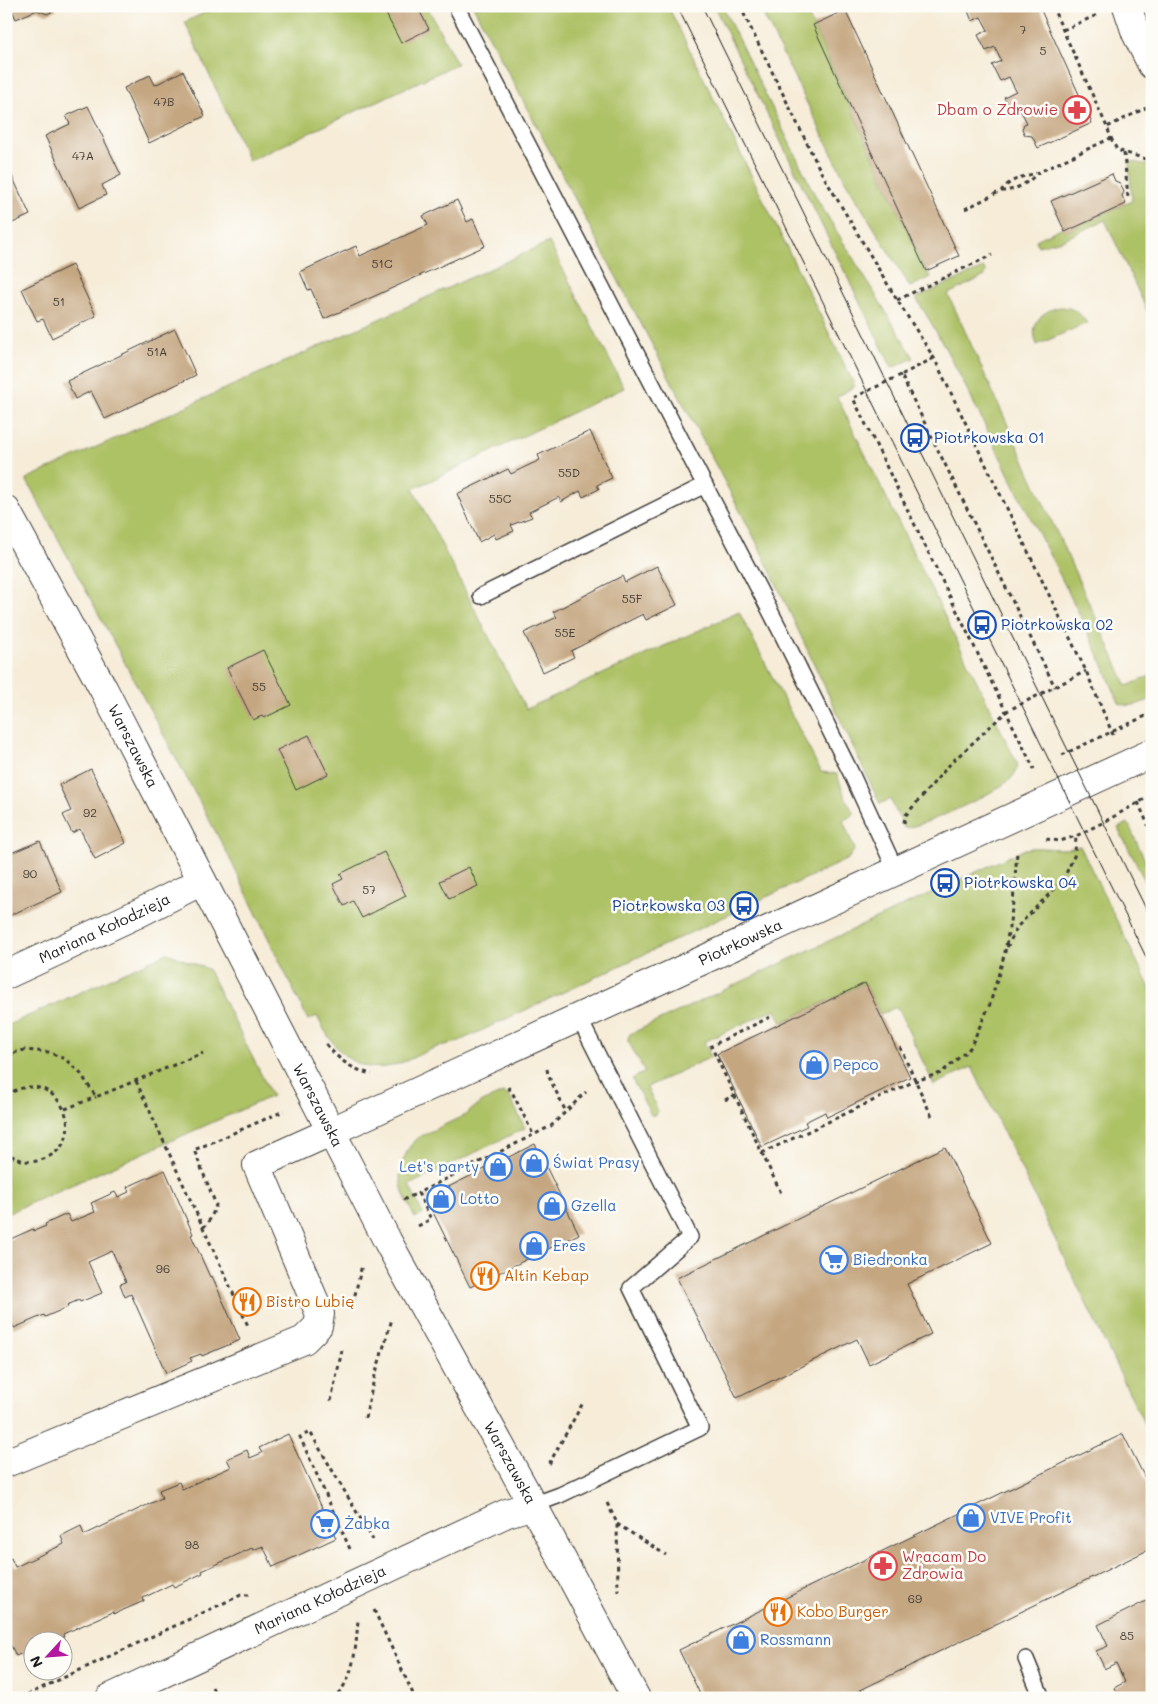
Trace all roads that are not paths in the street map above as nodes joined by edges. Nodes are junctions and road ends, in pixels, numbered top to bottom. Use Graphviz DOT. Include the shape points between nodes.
graph roads {
  1 [pos="456,6"];
  2 [pos="1115,9"];
  3 [pos="1152,65"];
  4 [pos="705,485"];
  5 [pos="6,510"];
  6 [pos="481,596"];
  7 [pos="1152,753"];
  8 [pos="896,871"];
  9 [pos="202,881"];
  10 [pos="6,975"];
  11 [pos="579,1018"];
  12 [pos="330,1132"];
  13 [pos="6,1463"];
  14 [pos="533,1505"];
  15 [pos="1026,1659"];
  16 [pos="110,1698"];
  17 [pos="636,1698"];
  18 [pos="1042,1698"];
  1 -- 4 [label="lane"];
  2 -- 3 [label="street" via="1136,33"];
  4 -- 6 [label="lane"];
  4 -- 8 [label="lane" via="810,690"];
  5 -- 9 [label="street, Warszawska" via="104,690"];
  7 -- 8 [label="street, Piotrkowska"];
  8 -- 11 [label="street, Piotrkowska"];
  9 -- 10 [label="street, Mariana Kołodzieja"];
  9 -- 12 [label="street, Warszawska"];
  11 -- 12 [label="street, Piotrkowska"];
  11 -- 14 [label="lane" via="690,1237 631,1288 700,1428"];
  12 -- 13 [label="street, Piotrkowska" via="257,1165 320,1314 318,1326 304,1340"];
  12 -- 14 [label="street, Warszawska"];
  14 -- 16 [label="street, Mariana Kołodzieja" via="507,1513"];
  14 -- 17 [label="street, Warszawska"];
  15 -- 18 [label="lane"];
}
